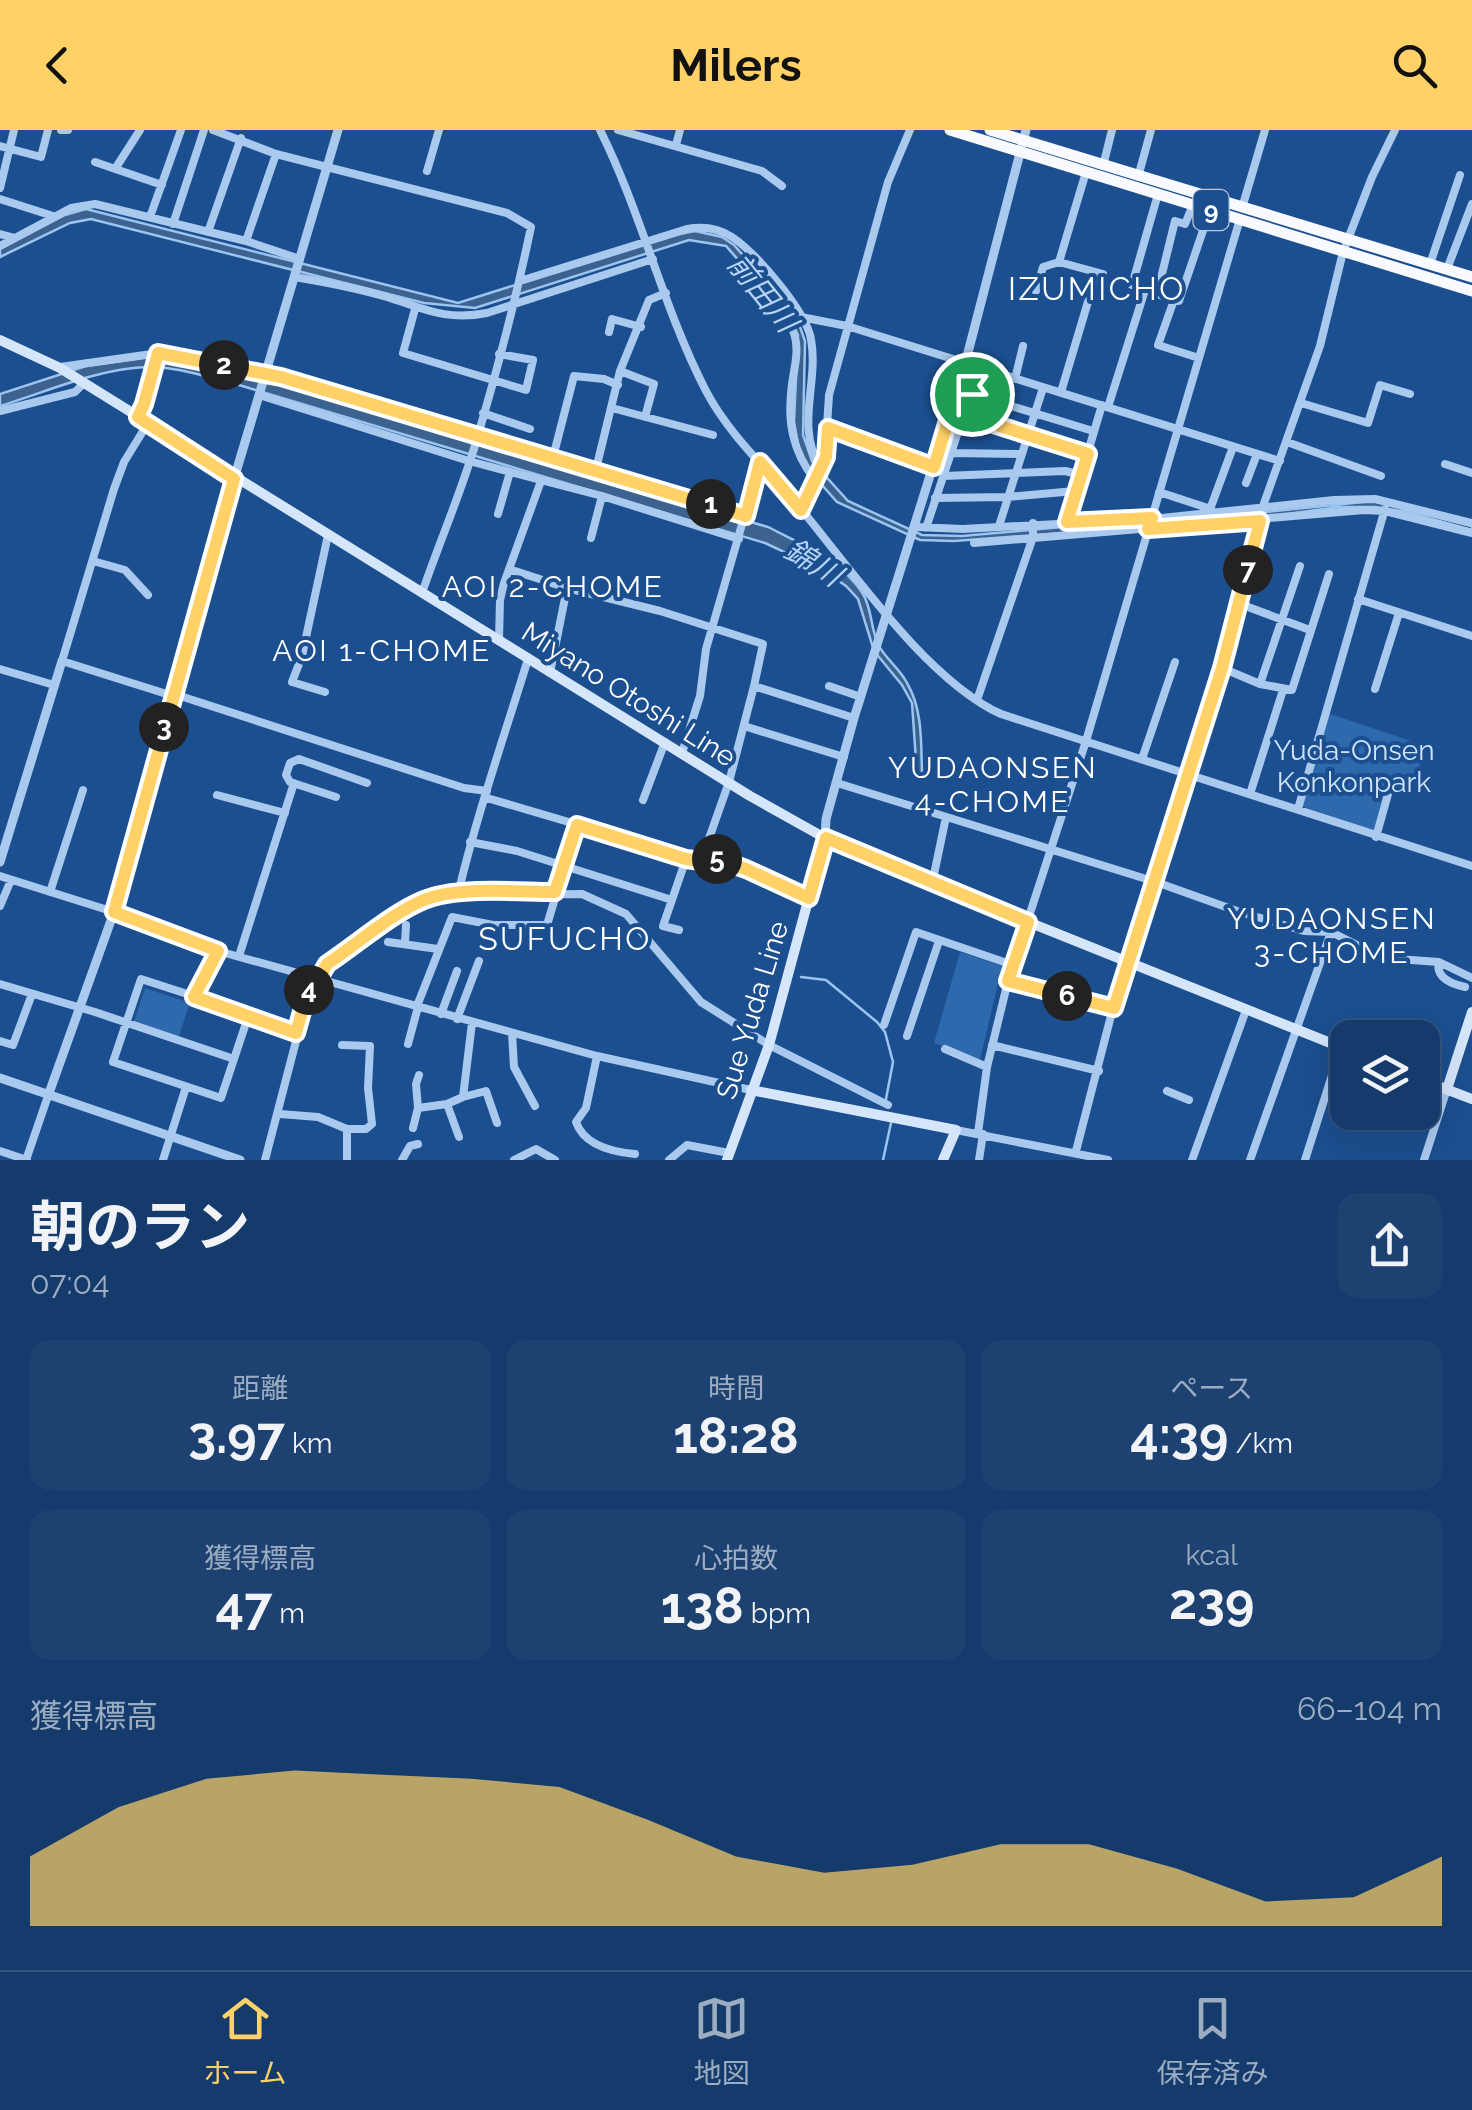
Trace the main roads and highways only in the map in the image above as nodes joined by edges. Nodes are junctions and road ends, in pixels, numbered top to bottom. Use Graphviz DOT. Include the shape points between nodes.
graph roads {
  1 [pos="950,130"];
  2 [pos="990,130"];
  3 [pos="1023,140"];
  4 [pos="1241,213"];
  5 [pos="1346,246"];
  6 [pos="1472,277"];
  7 [pos="1472,291"];
  8 [pos="0,340"];
  9 [pos="826,838"];
  10 [pos="1472,1012"];
  11 [pos="1330,1043"];
  12 [pos="1440,1087"];
  13 [pos="1446,1089"];
  14 [pos="751,1090"];
  15 [pos="1472,1099"];
  16 [pos="728,1156"];
  17 [pos="942,1160"];
  1 -- 3 [label="highway, 9"];
  2 -- 3 [label="highway, 9"];
  3 -- 4 [label="highway, 9"];
  3 -- 4 [label="highway, 9" via="1086,172 1210,210"];
  4 -- 5 [label="highway, 9"];
  5 -- 6 [label="highway, 9"];
  5 -- 7 [label="highway, 9"];
  8 -- 9 [label="main road, Miyano Otoshi Line" via="59,368"];
  9 -- 11 [label="main road"];
  9 -- 14 [label="main road, Sue Yuda Line"];
  10 -- 13 [label="main road"];
  12 -- 13 [label="main road"];
  13 -- 15 [label="main road"];
  14 -- 16 [label="main road, Sue Yuda Line"];
  14 -- 17 [label="main road" via="956,1130"];
}
